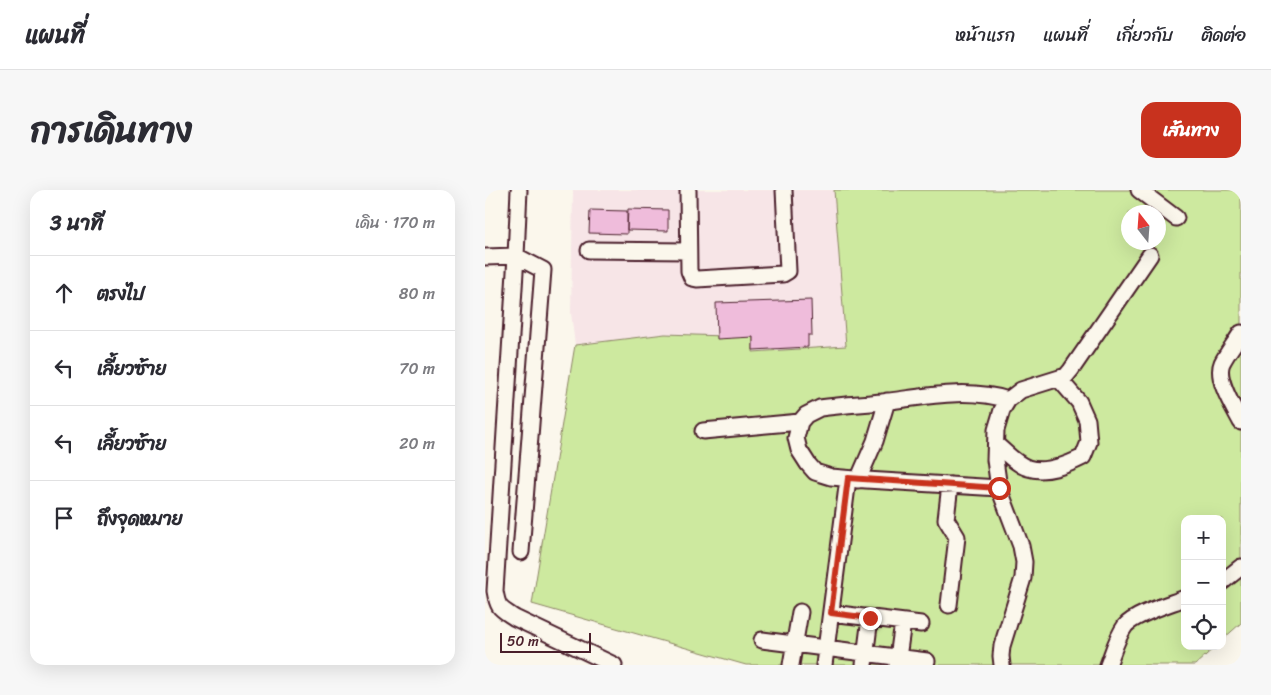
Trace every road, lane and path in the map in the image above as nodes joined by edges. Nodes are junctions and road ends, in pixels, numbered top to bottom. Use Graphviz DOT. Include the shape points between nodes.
graph roads {
  1 [pos="519,190"];
  2 [pos="689,190"];
  3 [pos="784,190"];
  4 [pos="1139,190"];
  5 [pos="1176,218"];
  6 [pos="589,250"];
  7 [pos="688,251"];
  8 [pos="1150,255"];
  9 [pos="516,256"];
  10 [pos="485,257"];
  11 [pos="1241,333"];
  12 [pos="1059,379"];
  13 [pos="1008,400"];
  14 [pos="887,401"];
  15 [pos="800,422"];
  16 [pos="1241,422"];
  17 [pos="703,432"];
  18 [pos="996,444"];
  19 [pos="853,479"];
  20 [pos="950,485"];
  21 [pos="999,488"];
  22 [pos="521,552"];
  23 [pos="1241,567"];
  24 [pos="1226,579"];
  25 [pos="1181,600"];
  26 [pos="949,605"];
  27 [pos="800,612"];
  28 [pos="831,613"];
  29 [pos="870,618"];
  30 [pos="903,622"];
  31 [pos="921,624"];
  32 [pos="762,640"];
  33 [pos="795,644"];
  34 [pos="827,648"];
  35 [pos="865,659"];
  36 [pos="897,661"];
  37 [pos="927,661"];
  38 [pos="614,665"];
  39 [pos="791,665"];
  40 [pos="824,665"];
  41 [pos="1002,665"];
  42 [pos="1108,665"];
  1 -- 9 [label="street"];
  2 -- 7 [label="street"];
  3 -- 7 [label="street" via="788,271 783,274 692,278"];
  4 -- 5 [label="street"];
  6 -- 7 [label="street"];
  8 -- 12 [label="street" via="1071,370"];
  9 -- 10 [label="street"];
  9 -- 22 [label="street" via="543,270"];
  9 -- 38 [label="street" via="495,591 497,603 515,618"];
  11 -- 16 [label="street" via="1221,364 1220,373 1221,382"];
  12 -- 13 [label="street" via="1021,390"];
  12 -- 18 [label="street" via="1079,402 1087,420 1089,442 1083,457 1046,470 1029,468"];
  13 -- 14 [label="street" via="956,393"];
  13 -- 18 [label="street" via="996,430"];
  14 -- 15 [label="street" via="820,408 806,414"];
  14 -- 19 [label="street" via="875,441"];
  15 -- 17 [label="street"];
  15 -- 19 [label="street" via="796,438 799,450 815,472"];
  18 -- 21 [label="street"];
  19 -- 20 [label="street"];
  19 -- 28 [label="street"];
  20 -- 21 [label="street"];
  20 -- 26 [label="street" via="946,519 957,537"];
  21 -- 41 [label="street" via="1024,562 1023,578 1002,646"];
  23 -- 24 [label="street"];
  25 -- 42 [label="street" via="1135,618 1126,626"];
  27 -- 33 [label="street"];
  28 -- 29 [label="street"];
  28 -- 34 [label="street"];
  29 -- 30 [label="street"];
  29 -- 35 [label="street"];
  30 -- 31 [label="street"];
  30 -- 36 [label="street"];
  32 -- 33 [label="street"];
  33 -- 34 [label="street"];
  33 -- 39 [label="street"];
  34 -- 35 [label="street"];
  34 -- 40 [label="street"];
  35 -- 36 [label="street"];
  36 -- 37 [label="street"];
}
